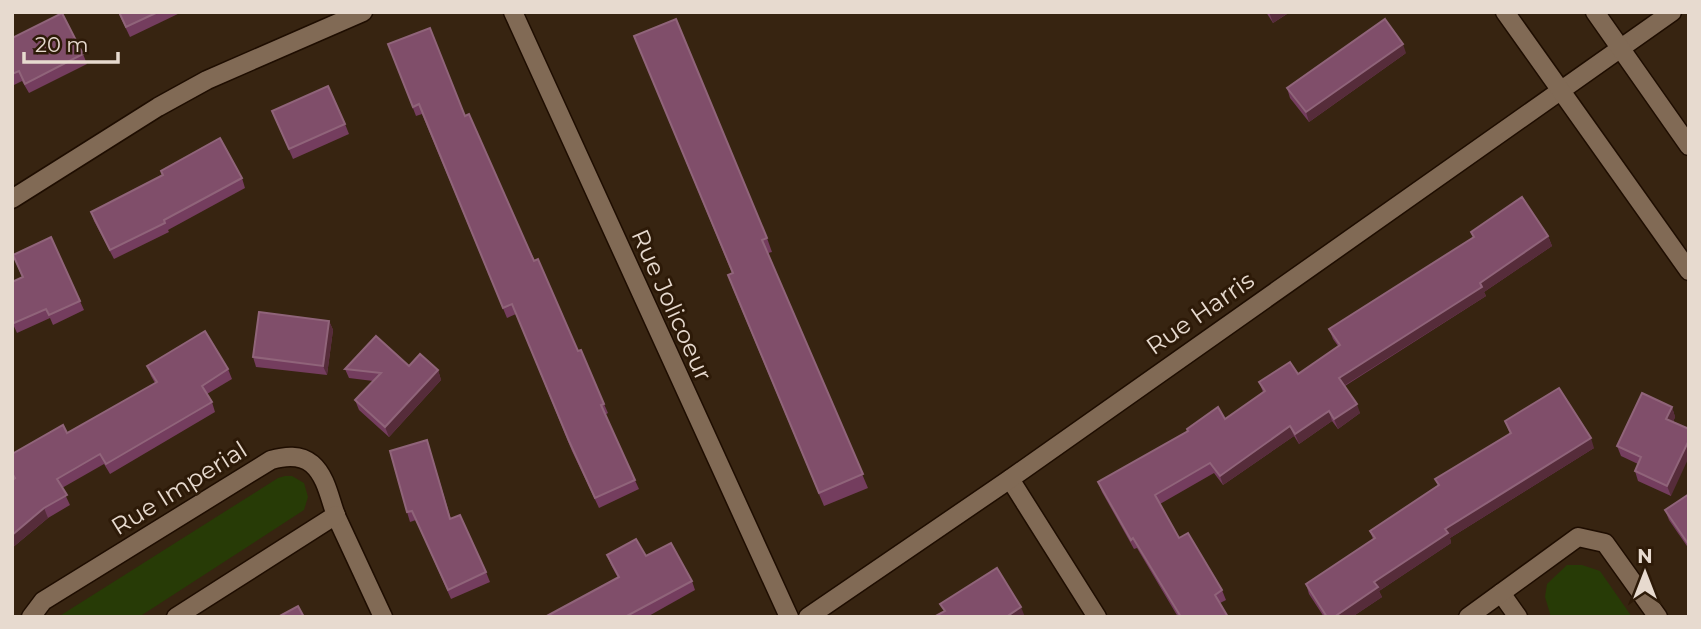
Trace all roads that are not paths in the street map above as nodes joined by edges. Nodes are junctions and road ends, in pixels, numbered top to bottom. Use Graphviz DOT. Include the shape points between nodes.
graph roads {
  1 [pos="363,12"];
  2 [pos="513,12"];
  3 [pos="1505,12"];
  4 [pos="1595,12"];
  5 [pos="1672,12"];
  6 [pos="1620,48"];
  7 [pos="1560,91"];
  8 [pos="1689,146"];
  9 [pos="12,199"];
  10 [pos="1689,271"];
  11 [pos="1010,478"];
  12 [pos="336,516"];
  13 [pos="1501,593"];
  14 [pos="32,617"];
  15 [pos="176,617"];
  16 [pos="383,617"];
  17 [pos="789,617"];
  18 [pos="808,617"];
  19 [pos="1097,617"];
  20 [pos="1468,617"];
  21 [pos="1518,617"];
  22 [pos="1658,617"];
  1 -- 9 [label="street" via="207,80"];
  2 -- 17 [label="street, Rue Jolicoeur"];
  3 -- 7 [label="street"];
  4 -- 6 [label="street"];
  5 -- 6 [label="street, Rue Harris"];
  6 -- 7 [label="street, Rue Harris"];
  6 -- 8 [label="street"];
  7 -- 10 [label="street"];
  7 -- 11 [label="street, Rue Harris"];
  11 -- 18 [label="street, Rue Harris"];
  11 -- 19 [label="street"];
  12 -- 14 [label="street, Rue Imperial" via="320,473 310,462 285,456 271,460 43,601"];
  12 -- 15 [label="street"];
  12 -- 16 [label="street, Rue Imperial"];
  13 -- 20 [label="street"];
  13 -- 21 [label="street"];
  13 -- 22 [label="street" via="1578,537 1605,543"];
}
